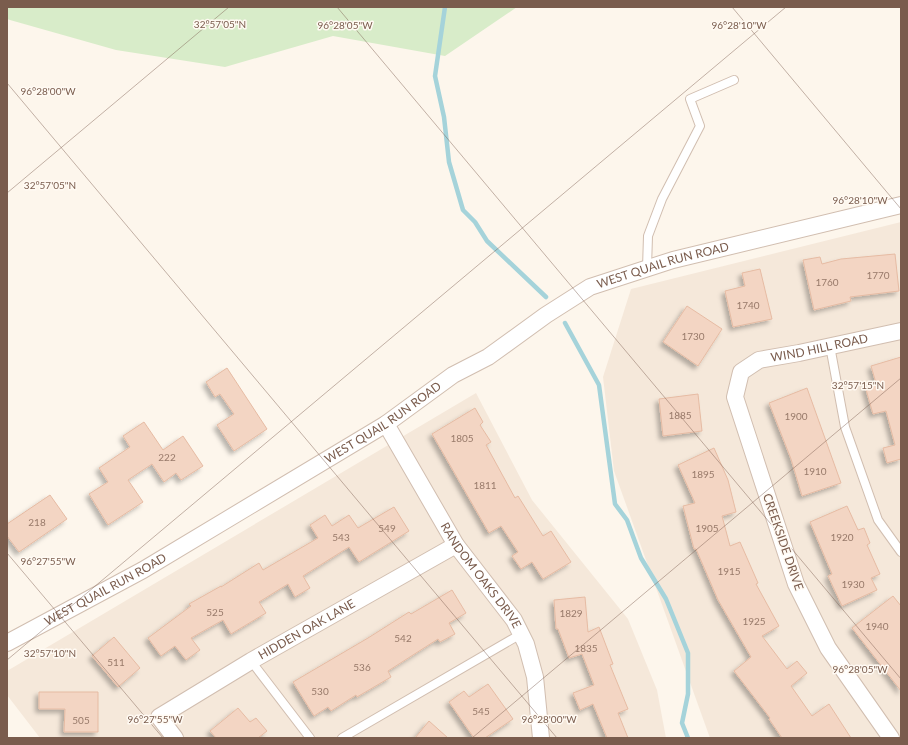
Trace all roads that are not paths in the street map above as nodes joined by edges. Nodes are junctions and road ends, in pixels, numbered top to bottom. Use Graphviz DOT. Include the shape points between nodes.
graph roads {
  1 [pos="734,80"];
  2 [pos="901,205"];
  3 [pos="648,268"];
  4 [pos="901,331"];
  5 [pos="830,346"];
  6 [pos="742,372"];
  7 [pos="386,424"];
  8 [pos="456,545"];
  9 [pos="901,552"];
  10 [pos="521,634"];
  11 [pos="7,643"];
  12 [pos="251,661"];
  13 [pos="175,738"];
  14 [pos="310,738"];
  15 [pos="342,738"];
  16 [pos="541,738"];
  17 [pos="891,738"];
  1 -- 3 [label="lane" via="690,99 700,126 662,199 648,236"];
  2 -- 3 [label="street, WEST QUAIL RUN ROAD"];
  3 -- 7 [label="street, WEST QUAIL RUN ROAD" via="590,287 488,357 453,375"];
  4 -- 5 [label="street, WIND HILL ROAD"];
  5 -- 6 [label="street, WIND HILL ROAD" via="759,360"];
  5 -- 9 [label="lane" via="845,427 878,520"];
  6 -- 17 [label="street, CREEKSIDE DRIVE" via="735,397 796,584 828,648"];
  7 -- 8 [label="street, RANDOM OAKS DRIVE"];
  7 -- 11 [label="street, WEST QUAIL RUN ROAD" via="143,570"];
  8 -- 10 [label="street, RANDOM OAKS DRIVE" via="514,620"];
  8 -- 12 [label="street, HIDDEN OAK LANE"];
  10 -- 15 [label="lane"];
  10 -- 16 [label="street, RANDOM OAKS DRIVE" via="535,677"];
  12 -- 13 [label="street, HIDDEN OAK LANE" via="159,717"];
  12 -- 14 [label="lane"];
}
